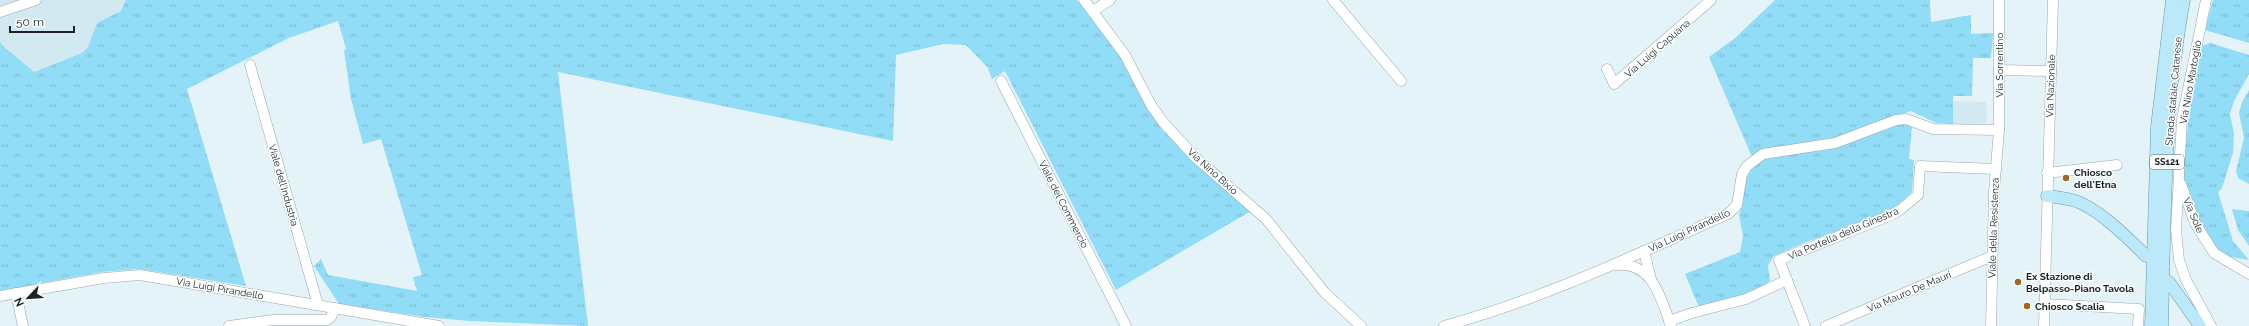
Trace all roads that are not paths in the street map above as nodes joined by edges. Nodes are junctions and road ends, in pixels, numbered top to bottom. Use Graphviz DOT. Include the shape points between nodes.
graph roads {
  1 [pos="36,0"];
  2 [pos="1084,0"];
  3 [pos="1110,0"];
  4 [pos="1333,0"];
  5 [pos="1711,0"];
  6 [pos="1999,0"];
  7 [pos="2053,0"];
  8 [pos="2172,0"];
  9 [pos="2184,0"];
  10 [pos="2206,0"];
  11 [pos="22,5"];
  12 [pos="1093,11"];
  13 [pos="0,12"];
  14 [pos="0,19"];
  15 [pos="250,65"];
  16 [pos="1608,69"];
  17 [pos="1999,70"];
  18 [pos="2051,71"];
  19 [pos="1001,81"];
  20 [pos="1401,81"];
  21 [pos="1999,130"];
  22 [pos="2117,165"];
  23 [pos="1996,169"];
  24 [pos="2047,173"];
  25 [pos="2180,181"];
  26 [pos="2047,196"];
  27 [pos="1644,251"];
  28 [pos="1992,256"];
  29 [pos="2146,256"];
  30 [pos="1612,265"];
  31 [pos="2249,274"];
  32 [pos="1651,279"];
  33 [pos="1787,280"];
  34 [pos="2169,282"];
  35 [pos="16,293"];
  36 [pos="0,296"];
  37 [pos="2045,304"];
  38 [pos="318,305"];
  39 [pos="335,308"];
  40 [pos="1670,324"];
  41 [pos="2155,324"];
  42 [pos="23,326"];
  43 [pos="229,326"];
  44 [pos="439,326"];
  45 [pos="1126,326"];
  46 [pos="1361,326"];
  47 [pos="1444,326"];
  48 [pos="1805,326"];
  49 [pos="1826,326"];
  50 [pos="1991,326"];
  51 [pos="2044,326"];
  52 [pos="2138,326"];
  53 [pos="2200,326"];
  54 [pos="2211,326"];
  1 -- 11 [label="street"];
  2 -- 12 [label="street, Via Nino Bixio"];
  3 -- 12 [label="street"];
  4 -- 20 [label="street"];
  5 -- 16 [label="street, Via Luigi Capuana" via="1614,84"];
  6 -- 17 [label="street, Via Sorrentino"];
  7 -- 18 [label="street, Via Nazionale"];
  8 -- 41 [label="main road, Strada statale Catanese / SS121" via="2157,127"];
  9 -- 41 [label="main road, Strada statale Catanese / SS121" via="2171,84"];
  10 -- 25 [label="street, Via Nino Martoglio" via="2182,119"];
  11 -- 13 [label="street"];
  11 -- 14 [label="street"];
  12 -- 46 [label="street, Via Nino Bixio" via="1125,55 1151,105 1163,122 1196,158 1266,219 1321,288"];
  15 -- 38 [label="street, Viale dell'Industria"];
  17 -- 18 [label="street"];
  17 -- 21 [label="street, Via Sorrentino"];
  18 -- 24 [label="street, Via Nazionale"];
  19 -- 45 [label="street, Viale del Commercio"];
  21 -- 23 [label="street, Viale della Resistenza"];
  21 -- 27 [label="street, Via Luigi Pirandello" via="1933,129 1906,119 1836,143 1770,152 1754,159 1746,166 1740,182 1737,205 1728,214"];
  22 -- 24 [label="street"];
  23 -- 28 [label="street, Viale della Resistenza"];
  23 -- 33 [label="street, Via Portella della Ginestra" via="1920,166 1918,195 1900,210 1779,260"];
  24 -- 26 [label="street, Via Nazionale"];
  25 -- 31 [label="street, Via Sole" via="2196,223 2214,253"];
  25 -- 54 [label="street, Via Nino Martoglio" via="2176,230 2179,260 2186,280"];
  26 -- 29 [label="main road" via="2073,200 2091,210 2120,230"];
  26 -- 37 [label="street, Via Nazionale"];
  27 -- 30 [label="street, Via Luigi Pirandello"];
  27 -- 32 [label="street"];
  28 -- 49 [label="street, Via Mauro De Mauri"];
  28 -- 50 [label="street, Viale della Resistenza"];
  30 -- 32 [label="street" via="1632,266"];
  30 -- 47 [label="street, Via Luigi Pirandello" via="1499,310"];
  32 -- 40 [label="street"];
  33 -- 40 [label="street" via="1746,299 1692,313"];
  33 -- 48 [label="street"];
  34 -- 53 [label="main road"];
  35 -- 36 [label="street, Via Luigi Pirandello"];
  35 -- 38 [label="street, Via Luigi Pirandello" via="123,275 140,275"];
  35 -- 42 [label="street"];
  37 -- 51 [label="street, Via Nazionale"];
  37 -- 52 [label="street" via="2139,309"];
  38 -- 39 [label="street, Via Luigi Pirandello"];
  39 -- 43 [label="street" via="331,317 323,321 272,320"];
  39 -- 44 [label="street, Via Luigi Pirandello"];
}
